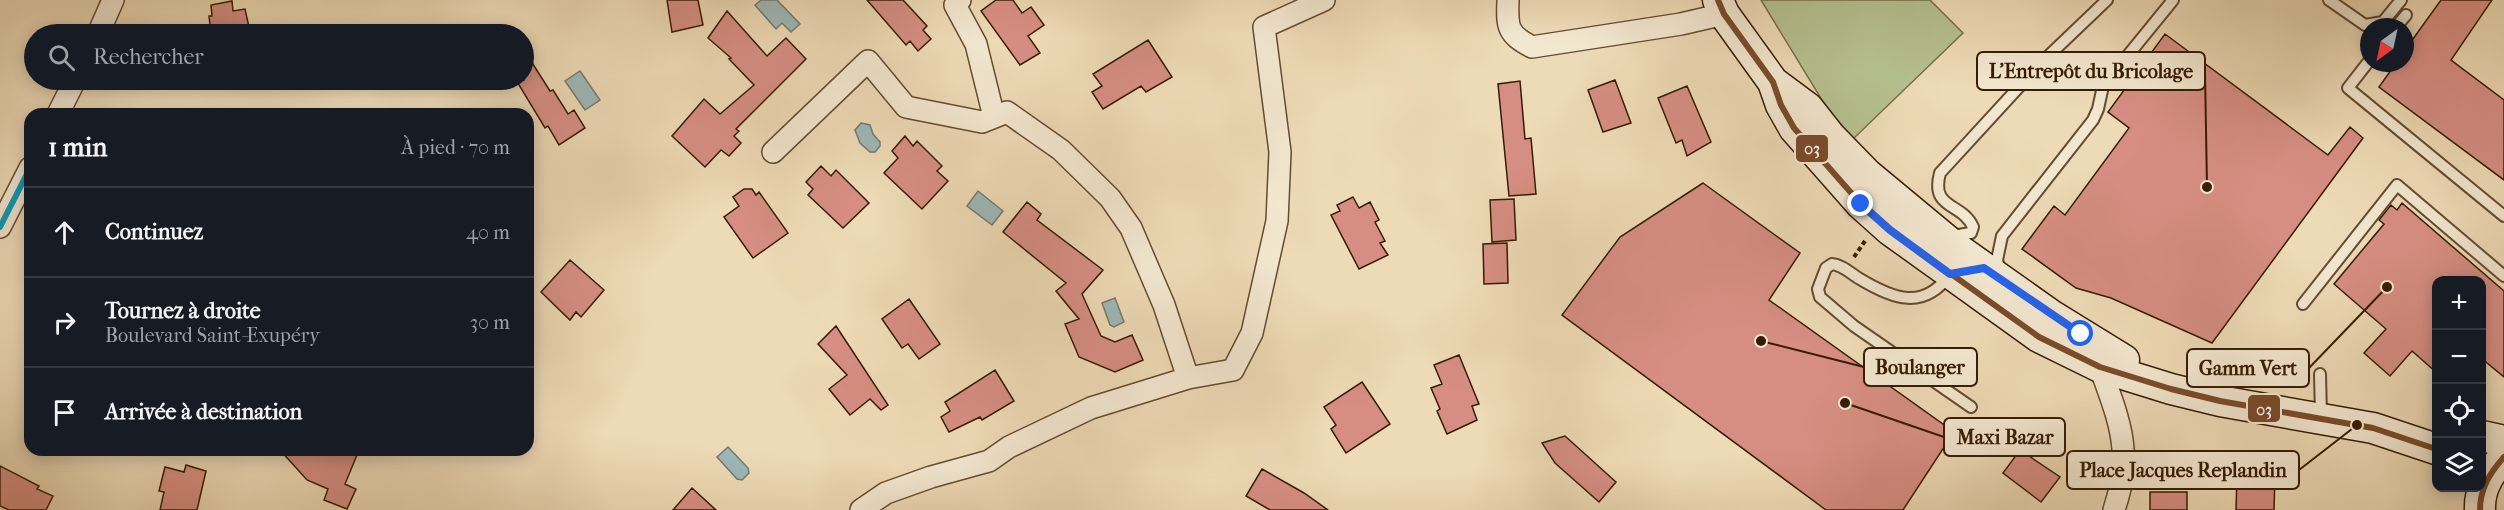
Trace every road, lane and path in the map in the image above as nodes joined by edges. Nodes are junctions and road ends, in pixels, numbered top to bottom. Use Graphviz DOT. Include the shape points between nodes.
graph roads {
  1 [pos="960,0"];
  2 [pos="1323,0"];
  3 [pos="1508,0"];
  4 [pos="2107,0"];
  5 [pos="2173,0"];
  6 [pos="2329,0"];
  7 [pos="2401,0"];
  8 [pos="116,2"];
  9 [pos="1721,7"];
  10 [pos="2406,15"];
  11 [pos="2404,18"];
  12 [pos="104,24"];
  13 [pos="2360,72"];
  14 [pos="1773,82"];
  15 [pos="70,90"];
  16 [pos="61,108"];
  17 [pos="994,117"];
  18 [pos="773,152"];
  19 [pos="24,180"];
  20 [pos="2504,216"];
  21 [pos="0,227"];
  22 [pos="1942,237"];
  23 [pos="1865,241"];
  24 [pos="1991,258"];
  25 [pos="1852,260"];
  26 [pos="1950,274"];
  27 [pos="2504,276"];
  28 [pos="2303,304"];
  29 [pos="2100,367"];
  30 [pos="2320,374"];
  31 [pos="1188,378"];
  32 [pos="2202,397"];
  33 [pos="1971,407"];
  34 [pos="2321,419"];
  35 [pos="2373,428"];
  36 [pos="2432,431"];
  37 [pos="2486,437"];
  38 [pos="2504,441"];
  39 [pos="2432,448"];
  40 [pos="2504,457"];
  41 [pos="2481,496"];
  42 [pos="861,510"];
  43 [pos="2115,510"];
  1 -- 17 [label="street" via="955,5 976,44"];
  2 -- 31 [label="street" via="1264,27 1280,152 1278,221 1268,269 1252,333 1233,370"];
  3 -- 9 [label="street" via="1507,24 1516,39 1532,47 1681,24"];
  4 -- 22 [label="lane" via="2040,63 1940,173 1936,185 1942,200 1968,218 1973,227 1967,235"];
  5 -- 24 [label="lane" via="2103,86 2093,120 2002,236"];
  6 -- 7 [label="lane" via="2365,25 2383,22"];
  8 -- 12 [label="street"];
  9 -- 14 [label="main road"];
  10 -- 11 [label="lane"];
  13 -- 20 [label="lane" via="2348,87"];
  14 -- 22 [label="main road" via="1808,108 1867,174"];
  14 -- 26 [label="main road" via="1794,128 1854,196 1890,230"];
  15 -- 16 [label="street"];
  17 -- 18 [label="street" via="982,122 906,107 868,61"];
  17 -- 31 [label="street" via="1007,112 1034,130 1061,150 1110,198 1131,228 1164,304"];
  19 -- 21 [label="street"];
  22 -- 24 [label="main road"];
  23 -- 25 [label="path"];
  24 -- 26 [label="main road"];
  24 -- 32 [label="main road" via="2011,287 2108,351"];
  26 -- 29 [label="main road" via="2039,337"];
  26 -- 33 [label="lane" via="1937,288 1911,299 1884,293 1832,264 1826,268 1818,289 1820,297 1854,326"];
  27 -- 28 [label="lane" via="2397,185"];
  29 -- 32 [label="main road"];
  29 -- 43 [label="street" via="2124,450"];
  30 -- 34 [label="lane"];
  31 -- 42 [label="street" via="1092,408 1018,442 989,461 886,493"];
  32 -- 34 [label="main road"];
  34 -- 35 [label="main road"];
  35 -- 36 [label="main road"];
  35 -- 39 [label="main road"];
  37 -- 38 [label="main road"];
  40 -- 41 [label="main road" via="2491,472"];
}
